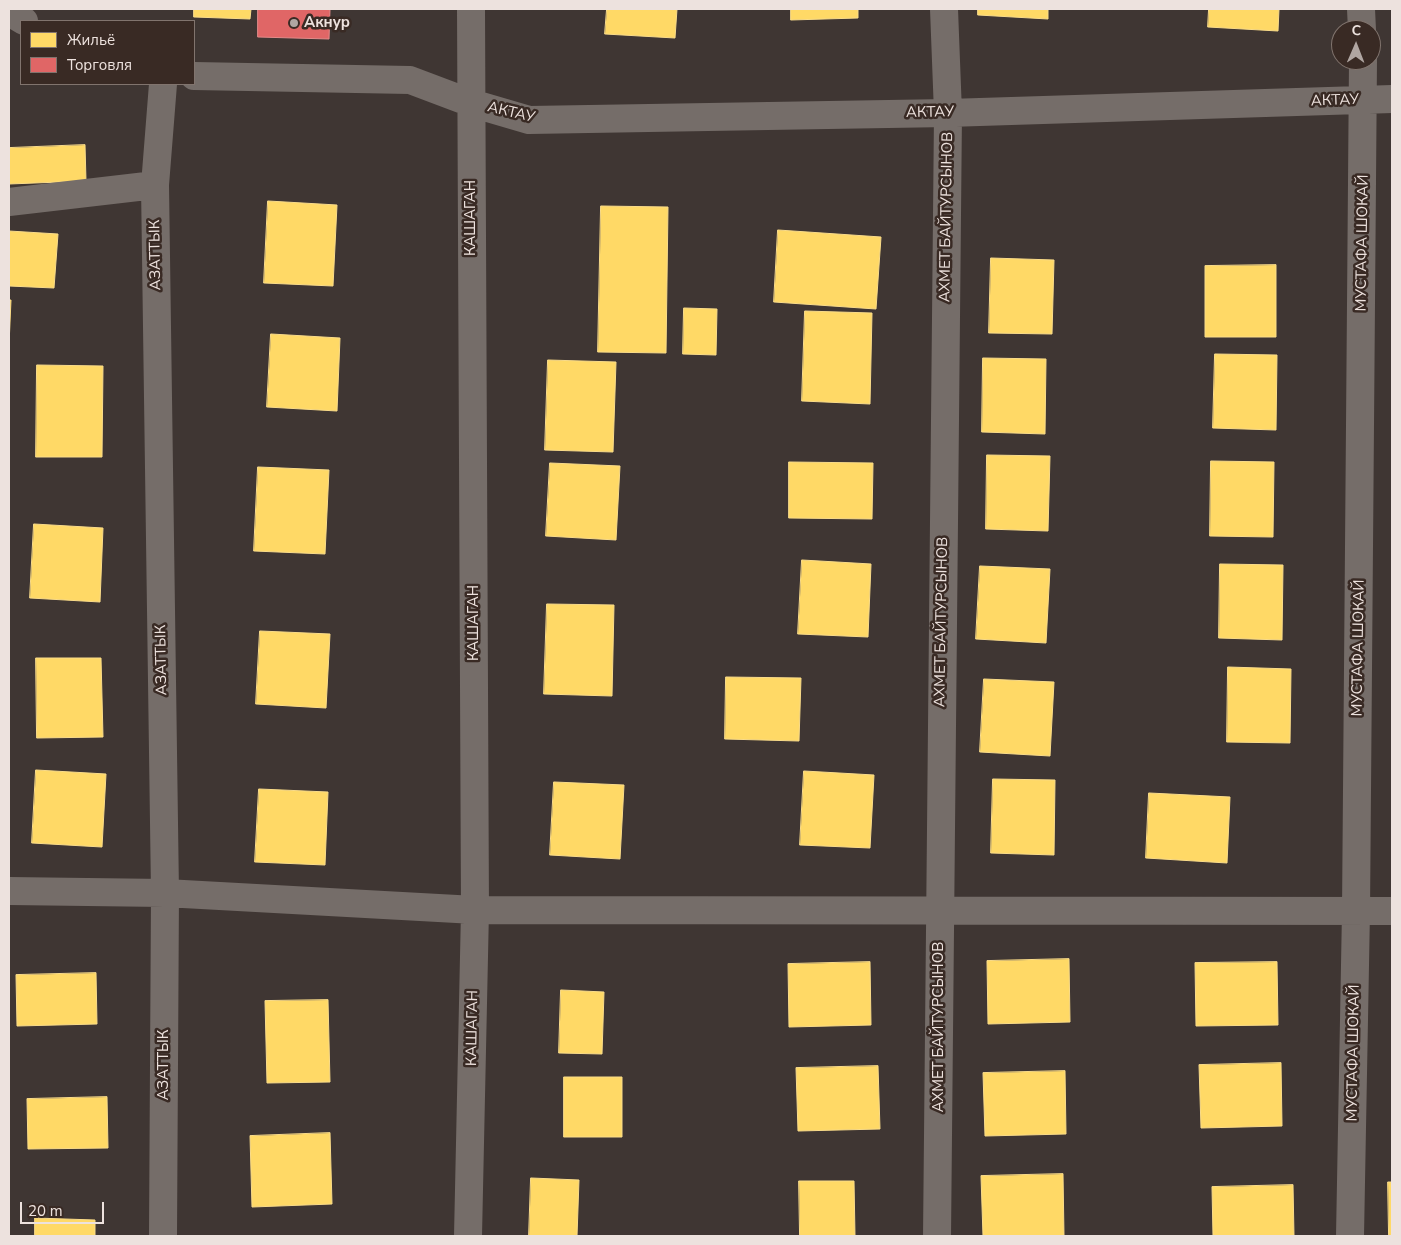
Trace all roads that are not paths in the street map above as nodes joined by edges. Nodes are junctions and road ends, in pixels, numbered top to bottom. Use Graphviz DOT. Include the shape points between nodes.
graph roads {
  1 [pos="471,9"];
  2 [pos="944,9"];
  3 [pos="9,12"];
  4 [pos="22,20"];
  5 [pos="1363,70"];
  6 [pos="195,76"];
  7 [pos="163,85"];
  8 [pos="1392,99"];
  9 [pos="1364,100"];
  10 [pos="471,103"];
  11 [pos="948,112"];
  12 [pos="155,185"];
  13 [pos="9,202"];
  14 [pos="9,891"];
  15 [pos="165,893"];
  16 [pos="475,910"];
  17 [pos="1392,910"];
  18 [pos="1356,911"];
  19 [pos="939,912"];
  20 [pos="163,1236"];
  21 [pos="468,1236"];
  22 [pos="937,1236"];
  23 [pos="1350,1236"];
  1 -- 10 [label="street, КАШАГАН"];
  2 -- 11 [label="street, АХМЕТ БАЙТУРСЫНОВ"];
  3 -- 4 [label="street"];
  5 -- 9 [label="street, МУСТАФА ШОКАЙ"];
  6 -- 10 [label="street, АКТАУ" via="410,80"];
  7 -- 12 [label="street, АЗАТТЫК"];
  8 -- 9 [label="street, АКТАУ"];
  9 -- 11 [label="street, АКТАУ"];
  9 -- 18 [label="street, МУСТАФА ШОКАЙ"];
  10 -- 11 [label="street, АКТАУ" via="529,120"];
  10 -- 16 [label="street, КАШАГАН"];
  11 -- 19 [label="street, АХМЕТ БАЙТУРСЫНОВ"];
  12 -- 13 [label="street"];
  12 -- 15 [label="street, АЗАТТЫК"];
  14 -- 15 [label="street"];
  15 -- 16 [label="street"];
  15 -- 20 [label="street, АЗАТТЫК"];
  16 -- 19 [label="street"];
  16 -- 21 [label="street, КАШАГАН"];
  17 -- 18 [label="street"];
  18 -- 19 [label="street"];
  18 -- 23 [label="street, МУСТАФА ШОКАЙ"];
  19 -- 22 [label="street, АХМЕТ БАЙТУРСЫНОВ"];
}
